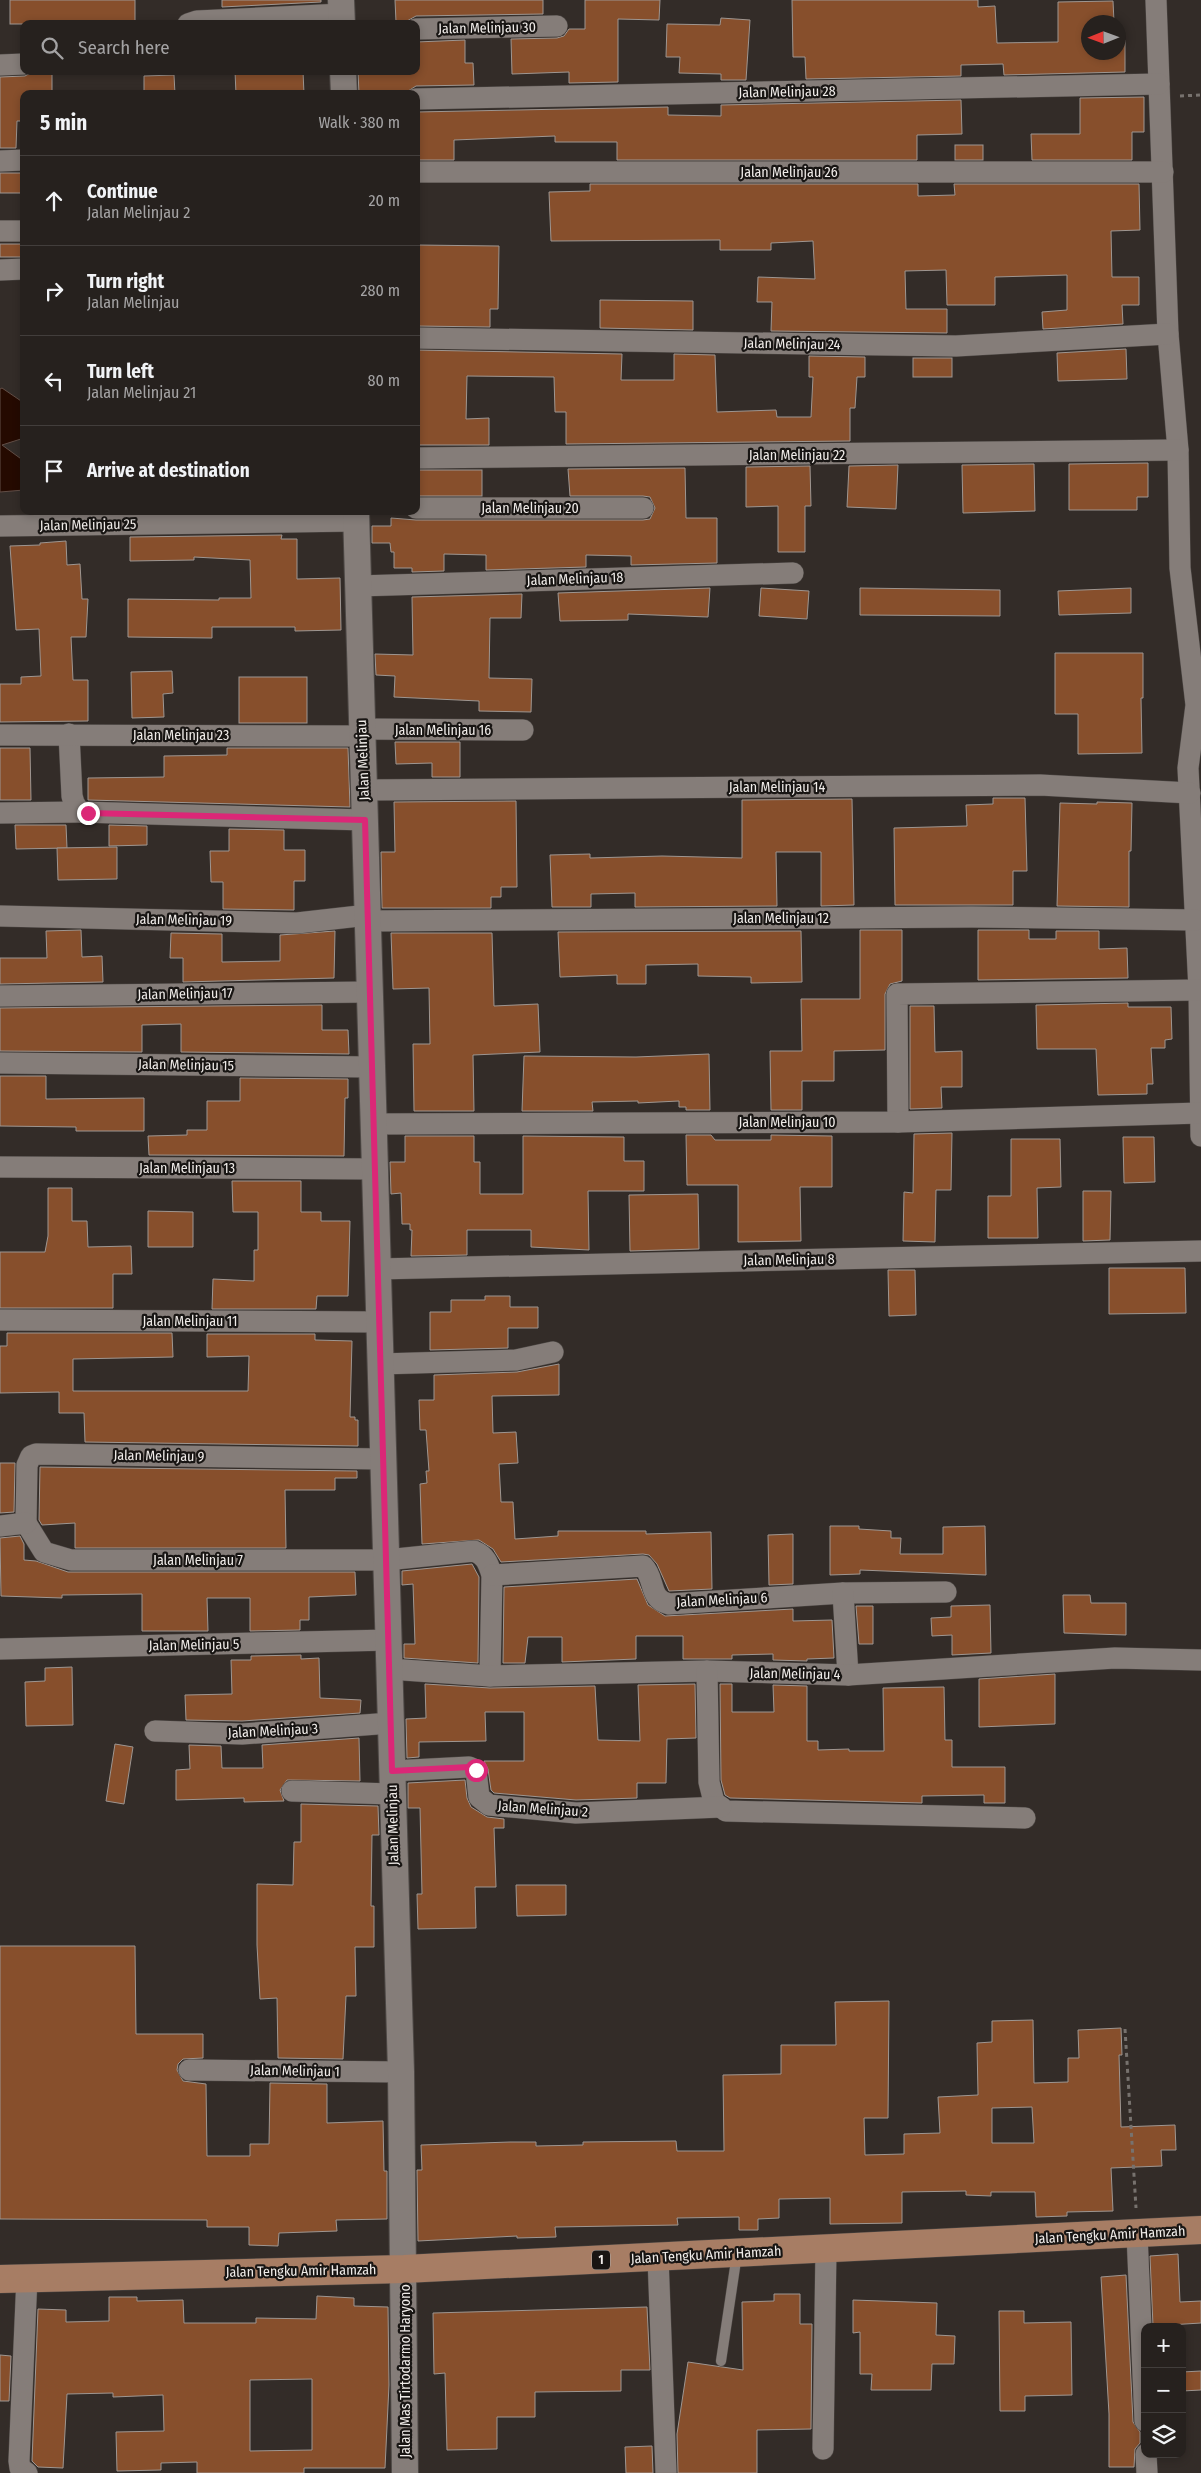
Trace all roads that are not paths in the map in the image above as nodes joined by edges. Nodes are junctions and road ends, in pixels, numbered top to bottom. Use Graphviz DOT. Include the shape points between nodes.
graph roads {
  1 [pos="1156,0"];
  2 [pos="342,12"];
  3 [pos="213,20"];
  4 [pos="557,26"];
  5 [pos="420,29"];
  6 [pos="0,64"];
  7 [pos="20,64"];
  8 [pos="343,75"];
  9 [pos="1159,84"];
  10 [pos="344,90"];
  11 [pos="420,99"];
  12 [pos="20,160"];
  13 [pos="0,161"];
  14 [pos="420,172"];
  15 [pos="1162,172"];
  16 [pos="0,231"];
  17 [pos="20,231"];
  18 [pos="20,269"];
  19 [pos="0,270"];
  20 [pos="1168,334"];
  21 [pos="420,338"];
  22 [pos="1178,450"];
  23 [pos="420,458"];
  24 [pos="420,508"];
  25 [pos="643,508"];
  26 [pos="356,516"];
  27 [pos="0,526"];
  28 [pos="793,573"];
  29 [pos="358,586"];
  30 [pos="1198,705"];
  31 [pos="523,730"];
  32 [pos="362,733"];
  33 [pos="69,734"];
  34 [pos="0,735"];
  35 [pos="364,790"];
  36 [pos="1190,793"];
  37 [pos="80,812"];
  38 [pos="0,813"];
  39 [pos="365,820"];
  40 [pos="0,916"];
  41 [pos="368,918"];
  42 [pos="1195,920"];
  43 [pos="1199,990"];
  44 [pos="370,992"];
  45 [pos="0,996"];
  46 [pos="0,1063"];
  47 [pos="372,1067"];
  48 [pos="1200,1113"];
  49 [pos="898,1122"];
  50 [pos="374,1124"];
  51 [pos="1201,1136"];
  52 [pos="0,1167"];
  53 [pos="375,1169"];
  54 [pos="1201,1251"];
  55 [pos="378,1269"];
  56 [pos="0,1320"];
  57 [pos="379,1322"];
  58 [pos="553,1352"];
  59 [pos="380,1364"];
  60 [pos="383,1459"];
  61 [pos="26,1523"];
  62 [pos="0,1526"];
  63 [pos="386,1560"];
  64 [pos="492,1575"];
  65 [pos="946,1592"];
  66 [pos="843,1593"];
  67 [pos="388,1640"];
  68 [pos="0,1649"];
  69 [pos="1201,1660"];
  70 [pos="389,1669"];
  71 [pos="708,1671"];
  72 [pos="848,1675"];
  73 [pos="490,1676"];
  74 [pos="391,1723"];
  75 [pos="155,1731"];
  76 [pos="392,1782"];
  77 [pos="292,1791"];
  78 [pos="721,1807"];
  79 [pos="1025,1818"];
  80 [pos="189,2070"];
  81 [pos="401,2072"];
  82 [pos="1201,2230"];
  83 [pos="1137,2234"];
  84 [pos="826,2249"];
  85 [pos="737,2253"];
  86 [pos="658,2257"];
  87 [pos="404,2269"];
  88 [pos="27,2277"];
  89 [pos="0,2279"];
  90 [pos="721,2361"];
  91 [pos="1145,2413"];
  92 [pos="823,2448"];
  93 [pos="1146,2458"];
  94 [pos="27,2473"];
  95 [pos="405,2473"];
  96 [pos="666,2473"];
  97 [pos="1147,2473"];
  1 -- 9 [label="street"];
  2 -- 3 [label="street"];
  4 -- 5 [label="street, Jalan Melinjau 30"];
  6 -- 7 [label="street"];
  8 -- 10 [label="street"];
  9 -- 11 [label="street, Jalan Melinjau 28"];
  9 -- 15 [label="street"];
  12 -- 13 [label="street"];
  14 -- 15 [label="street, Jalan Melinjau 26"];
  15 -- 20 [label="street"];
  16 -- 17 [label="street"];
  18 -- 19 [label="street"];
  20 -- 21 [label="street, Jalan Melinjau 24" via="956,346"];
  20 -- 22 [label="street"];
  22 -- 23 [label="street, Jalan Melinjau 22"];
  22 -- 30 [label="street" via="1180,568"];
  24 -- 25 [label="street, Jalan Melinjau 20"];
  26 -- 27 [label="street, Jalan Melinjau 25"];
  26 -- 29 [label="street, Jalan Melinjau"];
  28 -- 29 [label="street, Jalan Melinjau 18"];
  29 -- 32 [label="street, Jalan Melinjau"];
  30 -- 36 [label="street" via="1188,768"];
  31 -- 32 [label="street, Jalan Melinjau 16"];
  32 -- 33 [label="street, Jalan Melinjau 23"];
  32 -- 35 [label="street, Jalan Melinjau"];
  33 -- 34 [label="street, Jalan Melinjau 23"];
  33 -- 37 [label="street" via="72,796"];
  35 -- 36 [label="street, Jalan Melinjau 14" via="1040,785"];
  35 -- 39 [label="street, Jalan Melinjau"];
  36 -- 42 [label="street"];
  37 -- 38 [label="street"];
  37 -- 39 [label="street"];
  39 -- 41 [label="street, Jalan Melinjau"];
  40 -- 41 [label="street, Jalan Melinjau 19" via="297,923"];
  41 -- 42 [label="street, Jalan Melinjau 12"];
  41 -- 44 [label="street, Jalan Melinjau"];
  42 -- 43 [label="street"];
  43 -- 48 [label="street"];
  43 -- 49 [label="street" via="897,994"];
  44 -- 45 [label="street, Jalan Melinjau 17"];
  44 -- 47 [label="street, Jalan Melinjau"];
  46 -- 47 [label="street, Jalan Melinjau 15"];
  47 -- 50 [label="street, Jalan Melinjau"];
  48 -- 49 [label="street, Jalan Melinjau 10"];
  48 -- 51 [label="street"];
  49 -- 50 [label="street, Jalan Melinjau 10"];
  50 -- 53 [label="street, Jalan Melinjau"];
  52 -- 53 [label="street, Jalan Melinjau 13"];
  53 -- 55 [label="street, Jalan Melinjau"];
  54 -- 55 [label="street, Jalan Melinjau 8"];
  55 -- 57 [label="street, Jalan Melinjau"];
  56 -- 57 [label="street, Jalan Melinjau 11"];
  57 -- 59 [label="street, Jalan Melinjau"];
  58 -- 59 [label="street" via="516,1360"];
  59 -- 60 [label="street, Jalan Melinjau"];
  60 -- 61 [label="street, Jalan Melinjau 9" via="36,1454 31,1456 28,1465"];
  60 -- 63 [label="street, Jalan Melinjau"];
  61 -- 62 [label="street"];
  61 -- 63 [label="street, Jalan Melinjau 7" via="44,1552 71,1560"];
  63 -- 64 [label="street" via="474,1551 488,1561"];
  63 -- 67 [label="street, Jalan Melinjau"];
  64 -- 66 [label="street, Jalan Melinjau 6" via="643,1566 648,1571 656,1597 669,1604"];
  64 -- 73 [label="street"];
  65 -- 66 [label="street, Jalan Melinjau 6"];
  66 -- 72 [label="street"];
  67 -- 68 [label="street, Jalan Melinjau 5"];
  67 -- 70 [label="street, Jalan Melinjau"];
  69 -- 72 [label="street, Jalan Melinjau 4" via="1115,1658"];
  70 -- 73 [label="street, Jalan Melinjau 4"];
  70 -- 74 [label="street, Jalan Melinjau"];
  71 -- 72 [label="street, Jalan Melinjau 4"];
  71 -- 73 [label="street, Jalan Melinjau 4"];
  71 -- 78 [label="street" via="709,1782 714,1802"];
  74 -- 75 [label="street, Jalan Melinjau 3" via="242,1734"];
  74 -- 76 [label="street, Jalan Melinjau"];
  76 -- 77 [label="street"];
  76 -- 78 [label="street, Jalan Melinjau 2" via="469,1767 476,1770 479,1797 489,1806 576,1813"];
  76 -- 81 [label="street, Jalan Melinjau"];
  78 -- 79 [label="street" via="726,1811 746,1813"];
  80 -- 81 [label="street, Jalan Melinjau 1"];
  81 -- 87 [label="street, Jalan Melinjau"];
  82 -- 83 [label="main road, Jalan Tengku Amir Hamzah / 1"];
  83 -- 84 [label="main road, Jalan Tengku Amir Hamzah / 1"];
  83 -- 91 [label="street"];
  84 -- 85 [label="main road, Jalan Tengku Amir Hamzah / 1"];
  84 -- 92 [label="street"];
  85 -- 86 [label="main road, Jalan Tengku Amir Hamzah / 1"];
  85 -- 90 [label="lane"];
  86 -- 87 [label="main road, Jalan Tengku Amir Hamzah / 1"];
  86 -- 96 [label="street"];
  87 -- 88 [label="main road, Jalan Tengku Amir Hamzah / 1"];
  87 -- 95 [label="street, Jalan Mas Tirtodarmo Haryono"];
  88 -- 89 [label="main road, Jalan Tengku Amir Hamzah / 1"];
  88 -- 94 [label="street" via="19,2461 20,2468"];
  93 -- 97 [label="street"];
}
